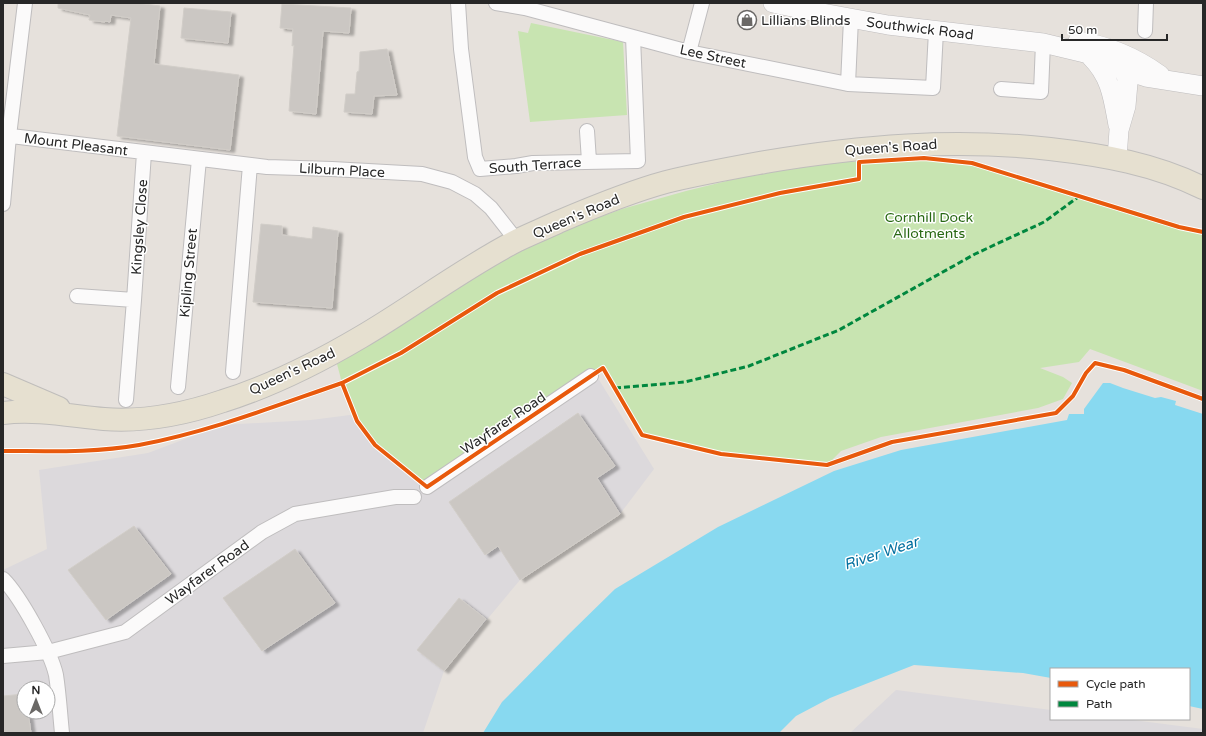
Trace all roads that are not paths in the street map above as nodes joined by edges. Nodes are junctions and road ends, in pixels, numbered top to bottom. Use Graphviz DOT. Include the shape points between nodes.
graph roads {
  1 [pos="26,3"];
  2 [pos="458,3"];
  3 [pos="496,3"];
  4 [pos="702,3"];
  5 [pos="777,3"];
  6 [pos="1146,3"];
  7 [pos="851,18"];
  8 [pos="936,31"];
  9 [pos="1145,31"];
  10 [pos="633,37"];
  11 [pos="1043,43"];
  12 [pos="1109,48"];
  13 [pos="689,52"];
  14 [pos="1089,54"];
  15 [pos="1124,70"];
  16 [pos="1166,80"];
  17 [pos="848,84"];
  18 [pos="1203,86"];
  19 [pos="1001,89"];
  20 [pos="1119,130"];
  21 [pos="587,131"];
  22 [pos="6,136"];
  23 [pos="144,153"];
  24 [pos="1117,158"];
  25 [pos="199,159"];
  26 [pos="588,162"];
  27 [pos="250,164"];
  28 [pos="1203,188"];
  29 [pos="3,204"];
  30 [pos="517,241"];
  31 [pos="77,296"];
  32 [pos="134,300"];
  33 [pos="233,372"];
  34 [pos="591,376"];
  35 [pos="3,384"];
  36 [pos="178,388"];
  37 [pos="126,400"];
  38 [pos="3,413"];
  39 [pos="74,415"];
  40 [pos="427,487"];
  41 [pos="414,497"];
  42 [pos="3,579"];
  43 [pos="48,652"];
  44 [pos="3,656"];
  45 [pos="62,733"];
  1 -- 22 [label="street"];
  2 -- 26 [label="street, South Terrace" via="461,49 475,157 480,169 533,163"];
  3 -- 10 [label="street, Lee Street" via="525,8"];
  4 -- 13 [label="street"];
  5 -- 7 [label="main road, Southwick Road"];
  6 -- 9 [label="street"];
  7 -- 8 [label="main road, Southwick Road"];
  7 -- 17 [label="street"];
  8 -- 11 [label="main road, Southwick Road"];
  8 -- 17 [label="street, Lee Street" via="933,88"];
  10 -- 13 [label="street, Lee Street"];
  10 -- 26 [label="street, South Terrace" via="638,160"];
  11 -- 12 [label="main road" via="1071,40"];
  11 -- 14 [label="main road"];
  11 -- 19 [label="street" via="1041,92"];
  12 -- 15 [label="main road"];
  12 -- 16 [label="main road" via="1142,62"];
  13 -- 17 [label="street, Lee Street"];
  14 -- 15 [label="main road"];
  14 -- 20 [label="main road" via="1109,81"];
  15 -- 16 [label="main road"];
  15 -- 20 [label="main road" via="1128,83 1126,106"];
  16 -- 18 [label="main road"];
  20 -- 24 [label="main road"];
  21 -- 26 [label="street"];
  22 -- 23 [label="street, Mount Pleasant"];
  22 -- 29 [label="street"];
  23 -- 25 [label="street, Lilburn Place"];
  23 -- 32 [label="street, Kingsley Close"];
  24 -- 28 [label="main road, Queen's Road" via="1156,169"];
  24 -- 30 [label="main road, Queen's Road" via="1029,146 977,144 930,144 820,152 721,169 664,183 604,202"];
  25 -- 27 [label="street, Lilburn Place"];
  25 -- 36 [label="street, Kipling Street"];
  27 -- 30 [label="street, Lilburn Place" via="267,167 422,174 452,182 475,194 491,208"];
  27 -- 33 [label="street"];
  30 -- 39 [label="main road, Queen's Road" via="362,336 308,366 263,386 178,414 129,419"];
  31 -- 32 [label="street"];
  32 -- 37 [label="street, Kingsley Close"];
  34 -- 40 [label="street, Wayfarer Road"];
  35 -- 39 [label="main road"];
  38 -- 39 [label="main road"];
  41 -- 43 [label="street, Wayfarer Road" via="395,497 295,514 262,532 125,632"];
  42 -- 43 [label="street" via="22,606"];
  43 -- 44 [label="street, Wayfarer Road"];
  43 -- 45 [label="street" via="56,675"];
}
